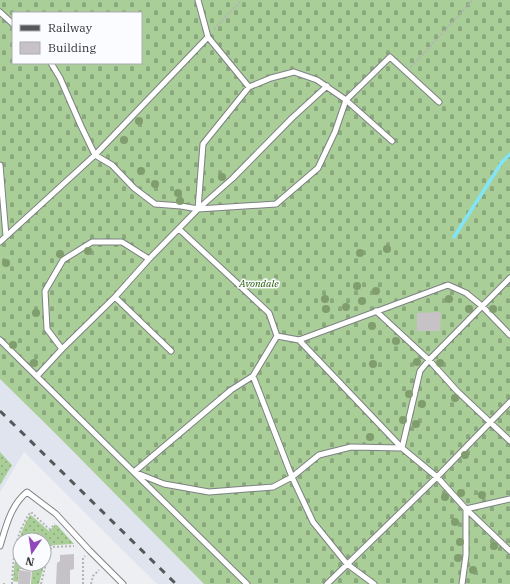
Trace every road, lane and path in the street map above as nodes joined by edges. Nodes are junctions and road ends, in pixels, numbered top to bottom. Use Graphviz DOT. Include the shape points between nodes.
graph roads {
  1 [pos="198,0"];
  2 [pos="242,0"];
  3 [pos="473,0"];
  4 [pos="0,12"];
  5 [pos="12,23"];
  6 [pos="208,38"];
  7 [pos="52,64"];
  8 [pos="406,72"];
  9 [pos="327,86"];
  10 [pos="249,87"];
  11 [pos="346,100"];
  12 [pos="439,102"];
  13 [pos="392,141"];
  14 [pos="95,155"];
  15 [pos="0,165"];
  16 [pos="198,209"];
  17 [pos="179,229"];
  18 [pos="6,236"];
  19 [pos="0,242"];
  20 [pos="149,258"];
  21 [pos="510,278"];
  22 [pos="114,296"];
  23 [pos="482,306"];
  24 [pos="376,311"];
  25 [pos="510,335"];
  26 [pos="277,336"];
  27 [pos="0,340"];
  28 [pos="299,340"];
  29 [pos="62,349"];
  30 [pos="171,351"];
  31 [pos="429,360"];
  32 [pos="37,376"];
  33 [pos="253,376"];
  34 [pos="510,402"];
  35 [pos="490,422"];
  36 [pos="510,441"];
  37 [pos="402,448"];
  38 [pos="134,472"];
  39 [pos="292,477"];
  40 [pos="437,478"];
  41 [pos="510,499"];
  42 [pos="466,509"];
  43 [pos="57,521"];
  44 [pos="74,541"];
  45 [pos="0,546"];
  46 [pos="82,551"];
  47 [pos="510,551"];
  48 [pos="347,564"];
  49 [pos="99,570"];
  50 [pos="12,584"];
  51 [pos="41,584"];
  52 [pos="83,584"];
  53 [pos="92,584"];
  54 [pos="123,584"];
  55 [pos="247,584"];
  56 [pos="327,584"];
  57 [pos="374,584"];
  58 [pos="462,584"];
  1 -- 6 [label="lane"];
  2 -- 6 [label="path" via="218,23"];
  3 -- 8 [label="path"];
  4 -- 5 [label="lane"];
  6 -- 10 [label="lane"];
  6 -- 14 [label="lane"];
  7 -- 14 [label="lane"];
  8 -- 11 [label="lane" via="390,57"];
  8 -- 12 [label="lane"];
  9 -- 10 [label="lane" via="294,72"];
  9 -- 11 [label="lane"];
  9 -- 16 [label="lane" via="234,178"];
  10 -- 16 [label="lane" via="203,144"];
  11 -- 13 [label="lane"];
  11 -- 16 [label="lane" via="335,132 318,168 276,204"];
  14 -- 16 [label="lane" via="112,165 134,188 155,204"];
  14 -- 18 [label="lane"];
  15 -- 18 [label="lane"];
  16 -- 17 [label="lane"];
  17 -- 20 [label="lane"];
  17 -- 26 [label="lane" via="269,313"];
  18 -- 19 [label="lane"];
  20 -- 22 [label="lane"];
  20 -- 29 [label="lane" via="122,242 92,242 63,260 45,291 47,329"];
  21 -- 23 [label="lane"];
  22 -- 29 [label="lane"];
  22 -- 30 [label="lane"];
  23 -- 24 [label="lane" via="466,293 448,285"];
  23 -- 25 [label="lane"];
  23 -- 31 [label="lane"];
  24 -- 28 [label="lane"];
  24 -- 31 [label="lane"];
  26 -- 28 [label="lane"];
  26 -- 33 [label="lane"];
  27 -- 32 [label="lane"];
  28 -- 37 [label="lane"];
  29 -- 32 [label="lane"];
  31 -- 35 [label="lane"];
  31 -- 37 [label="lane" via="420,371"];
  32 -- 38 [label="lane"];
  33 -- 38 [label="lane" via="231,390"];
  33 -- 39 [label="lane"];
  34 -- 35 [label="lane"];
  35 -- 36 [label="lane"];
  35 -- 40 [label="lane"];
  37 -- 39 [label="lane" via="350,447 319,456"];
  37 -- 40 [label="lane"];
  38 -- 39 [label="lane" via="164,484 209,492 273,487"];
  38 -- 55 [label="lane"];
  39 -- 48 [label="lane" via="313,522"];
  40 -- 42 [label="lane"];
  40 -- 48 [label="lane"];
  41 -- 42 [label="lane"];
  42 -- 47 [label="lane"];
  42 -- 58 [label="lane" via="466,555"];
  43 -- 50 [label="path" via="50,529 31,512 23,522 13,560"];
  44 -- 51 [label="path" via="78,546 52,547"];
  45 -- 54 [label="lane" via="8,520 20,498 27,492 56,514"];
  46 -- 52 [label="path" via="85,555"];
  48 -- 56 [label="lane"];
  48 -- 57 [label="lane"];
  49 -- 53 [label="path" via="93,576"];
}
